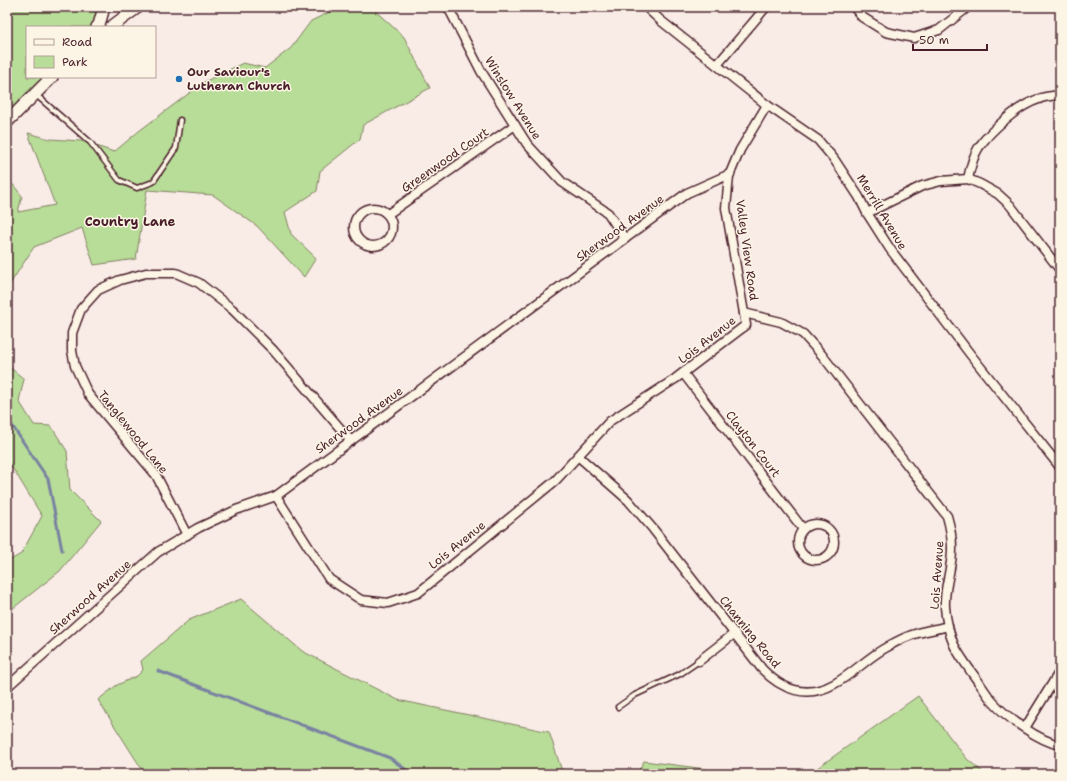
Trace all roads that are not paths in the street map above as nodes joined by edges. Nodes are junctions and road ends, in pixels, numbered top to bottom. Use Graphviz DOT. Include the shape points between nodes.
graph roads {
  1 [pos="104,7"];
  2 [pos="138,7"];
  3 [pos="448,7"];
  4 [pos="646,7"];
  5 [pos="766,7"];
  6 [pos="854,7"];
  7 [pos="968,7"];
  8 [pos="98,26"];
  9 [pos="112,26"];
  10 [pos="717,65"];
  11 [pos="51,78"];
  12 [pos="35,94"];
  13 [pos="1060,95"];
  14 [pos="767,105"];
  15 [pos="180,120"];
  16 [pos="7,122"];
  17 [pos="515,125"];
  18 [pos="730,174"];
  19 [pos="968,179"];
  20 [pos="867,213"];
  21 [pos="388,214"];
  22 [pos="625,239"];
  23 [pos="1060,270"];
  24 [pos="744,313"];
  25 [pos="683,373"];
  26 [pos="351,441"];
  27 [pos="578,456"];
  28 [pos="1060,466"];
  29 [pos="276,496"];
  30 [pos="803,529"];
  31 [pos="187,534"];
  32 [pos="948,626"];
  33 [pos="735,633"];
  34 [pos="699,661"];
  35 [pos="1060,671"];
  36 [pos="7,687"];
  37 [pos="618,707"];
  38 [pos="1025,728"];
  39 [pos="1060,745"];
  1 -- 8 [label="street"];
  2 -- 9 [label="street"];
  3 -- 17 [label="street, Winslow Avenue" via="481,71"];
  4 -- 10 [label="street, Merrill Avenue"];
  5 -- 10 [label="street"];
  6 -- 7 [label="street" via="862,17 886,32 914,38 938,30"];
  10 -- 14 [label="street, Merrill Avenue"];
  11 -- 12 [label="street"];
  12 -- 15 [label="lane" via="90,142 119,180 137,188 154,182 176,148"];
  12 -- 16 [label="street"];
  13 -- 19 [label="street" via="1030,102 991,131 978,148"];
  14 -- 18 [label="street, Valley View Road" via="740,150"];
  14 -- 20 [label="street, Merrill Avenue" via="818,140 838,164"];
  17 -- 21 [label="street, Greenwood Court"];
  17 -- 22 [label="street, Winslow Avenue" via="527,144 562,182 608,214"];
  18 -- 22 [label="street, Sherwood Avenue" via="687,193"];
  18 -- 24 [label="street, Valley View Road" via="726,208"];
  19 -- 20 [label="street" via="941,181 922,186"];
  19 -- 23 [label="street" via="998,194 1010,205"];
  20 -- 28 [label="street, Merrill Avenue" via="899,262"];
  21 -- 21 [label="street" via="377,208 370,208 359,214 354,226 362,243 380,245 390,237 393,226"];
  22 -- 26 [label="street, Sherwood Avenue"];
  24 -- 25 [label="street, Lois Avenue" via="746,325"];
  24 -- 32 [label="street, Lois Avenue" via="781,322 803,334 947,516 952,537 945,593"];
  25 -- 27 [label="street, Lois Avenue" via="610,421"];
  25 -- 30 [label="street, Clayton Court"];
  26 -- 29 [label="street, Sherwood Avenue"];
  26 -- 31 [label="street, Tanglewood Lane" via="273,350 232,309 199,283 176,273 146,273 120,280 98,290 81,309 72,333 75,366 88,394 156,475"];
  27 -- 29 [label="street, Lois Avenue" via="555,481 418,592 388,603 361,600 329,580"];
  27 -- 33 [label="street, Channing Road" via="628,500"];
  29 -- 31 [label="street, Sherwood Avenue" via="236,510"];
  30 -- 30 [label="street" via="798,539 803,555 813,560 825,558 834,543 830,531 826,527 814,524"];
  31 -- 36 [label="street, Sherwood Avenue" via="158,552"];
  32 -- 33 [label="street, Channing Road" via="902,639 886,647 835,684 813,691 790,689 770,678"];
  32 -- 38 [label="street, Lois Avenue" via="960,656 991,700"];
  33 -- 34 [label="street"];
  34 -- 37 [label="lane" via="680,674 635,695"];
  35 -- 38 [label="street"];
  38 -- 39 [label="street, Lois Avenue" via="1042,739"];
}
